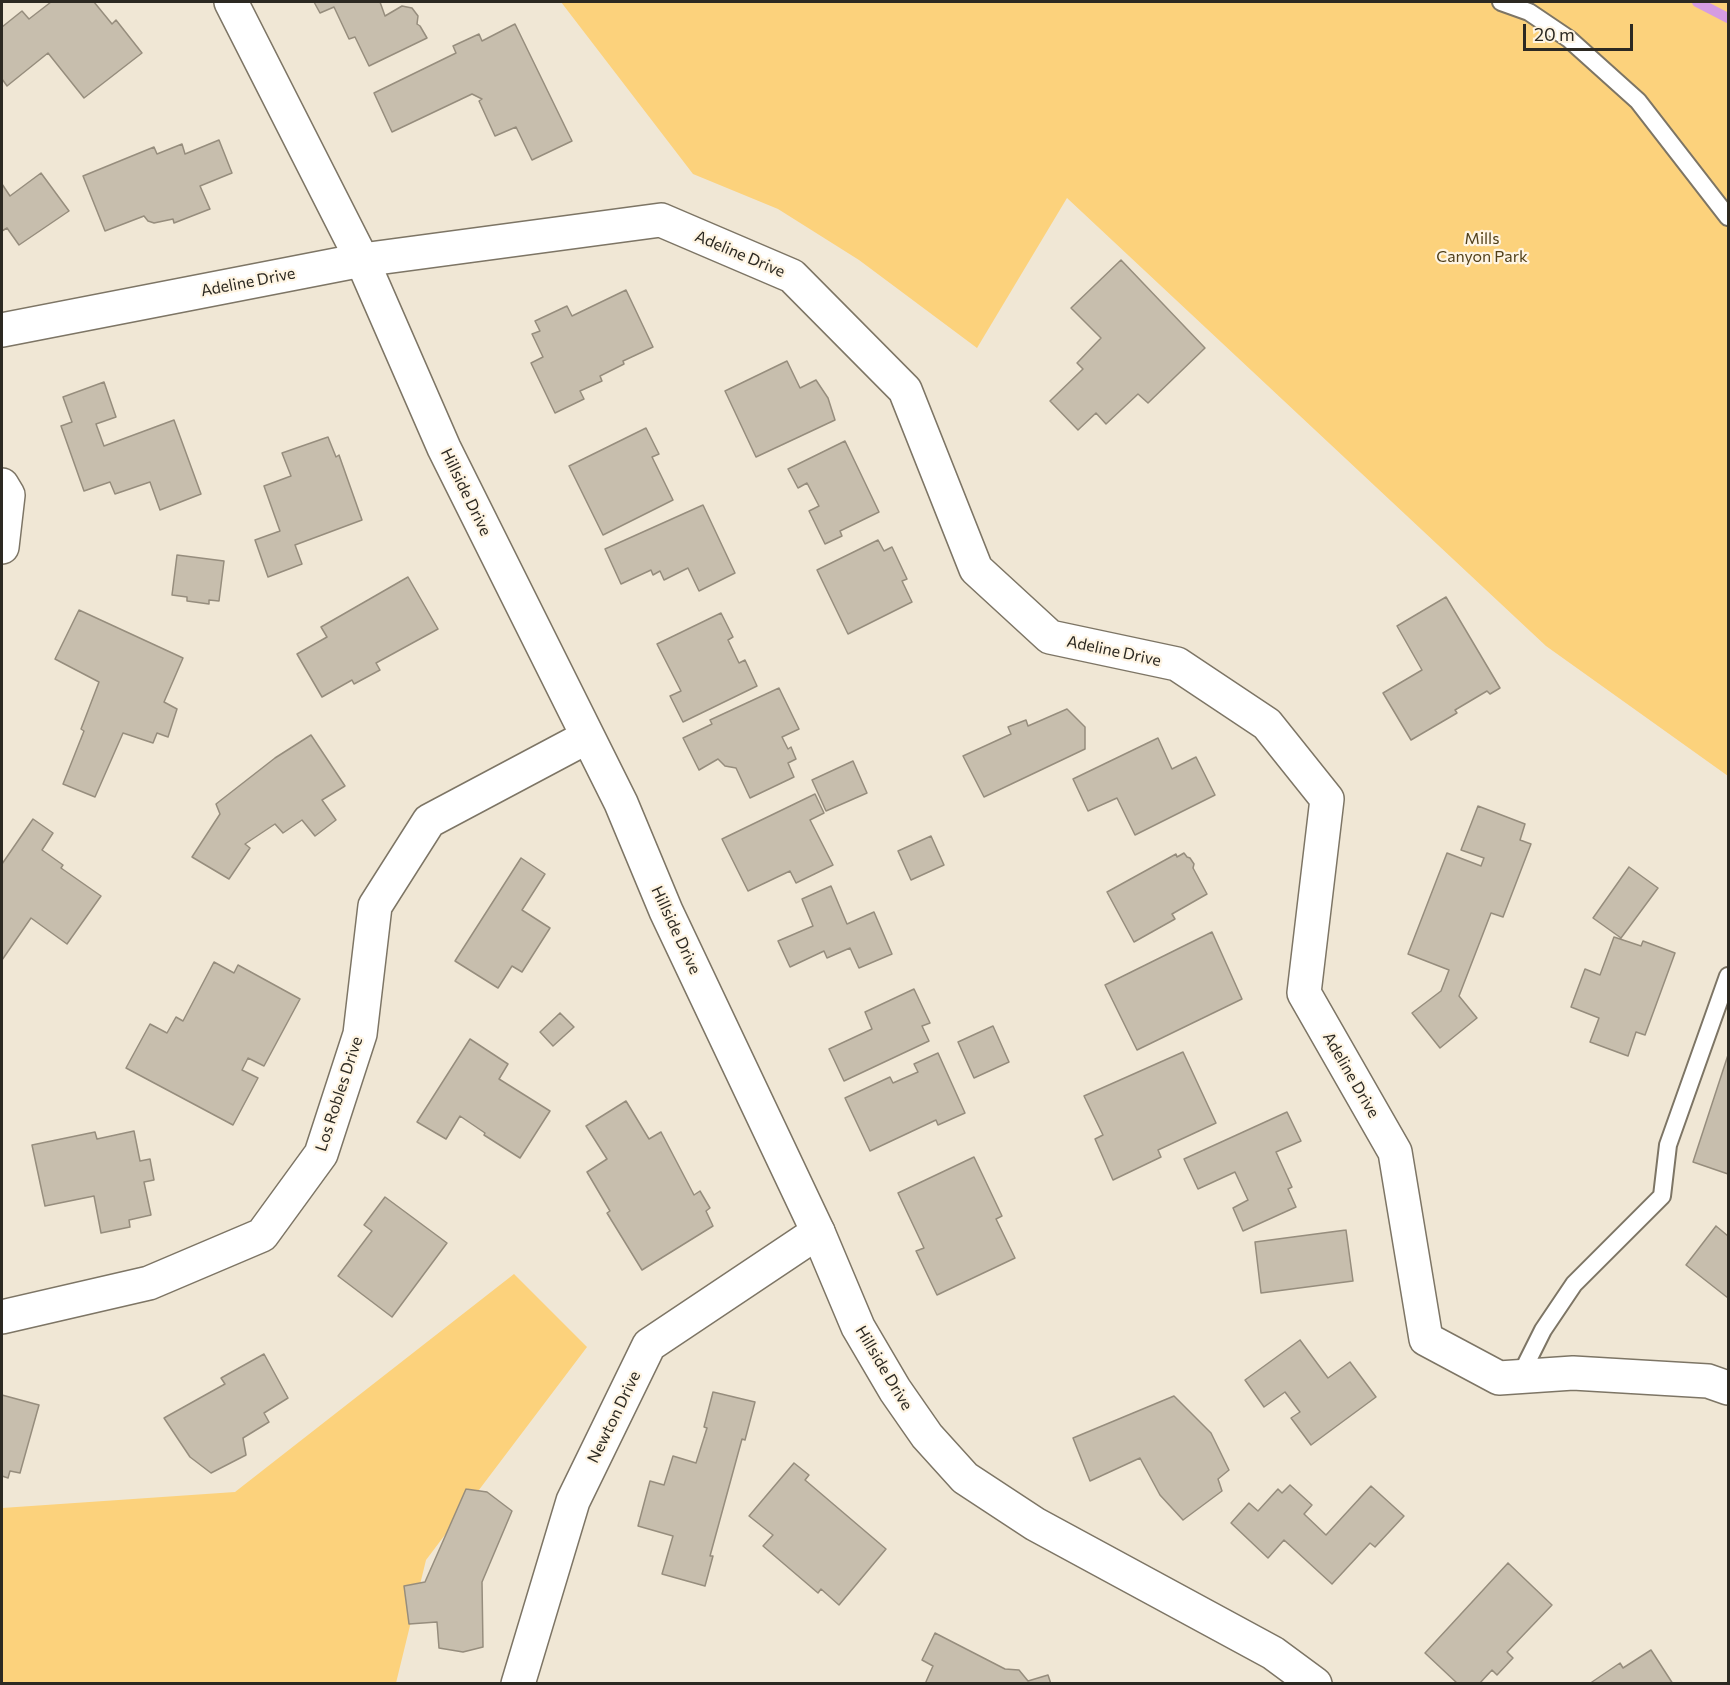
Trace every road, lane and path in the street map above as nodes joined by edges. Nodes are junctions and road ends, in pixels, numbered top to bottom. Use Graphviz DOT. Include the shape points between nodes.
graph roads {
  1 [pos="231,2"];
  2 [pos="1502,2"];
  3 [pos="1728,217"];
  4 [pos="362,260"];
  5 [pos="2,330"];
  6 [pos="2,484"];
  7 [pos="2,547"];
  8 [pos="586,736"];
  9 [pos="1728,976"];
  10 [pos="818,1232"];
  11 [pos="2,1317"];
  12 [pos="1520,1376"];
  13 [pos="1728,1389"];
  14 [pos="518,1683"];
  15 [pos="1315,1683"];
  1 -- 4 [label="street, Hillside Drive"];
  2 -- 3 [label="lane" via="1529,12 1569,39 1638,101"];
  4 -- 5 [label="street, Adeline Drive"];
  4 -- 8 [label="street, Hillside Drive" via="444,448"];
  4 -- 12 [label="street, Adeline Drive" via="661,220 792,276 905,390 976,569 1050,637 1177,664 1267,724 1326,799 1304,993 1395,1152 1426,1339 1499,1378"];
  6 -- 7 [label="street" via="8,495"];
  8 -- 10 [label="street, Hillside Drive" via="621,803 666,911"];
  8 -- 11 [label="street, Los Robles Drive" via="429,821 375,906 360,1034 321,1154 262,1235 149,1283"];
  9 -- 12 [label="lane" via="1668,1145 1662,1196 1574,1284 1543,1330"];
  10 -- 14 [label="street, Newton Drive" via="649,1345 573,1501"];
  10 -- 15 [label="street, Hillside Drive" via="858,1327 895,1390 927,1436 965,1478 1035,1524 1274,1653"];
  12 -- 13 [label="street, Adeline Drive" via="1573,1373 1708,1381"];
}
